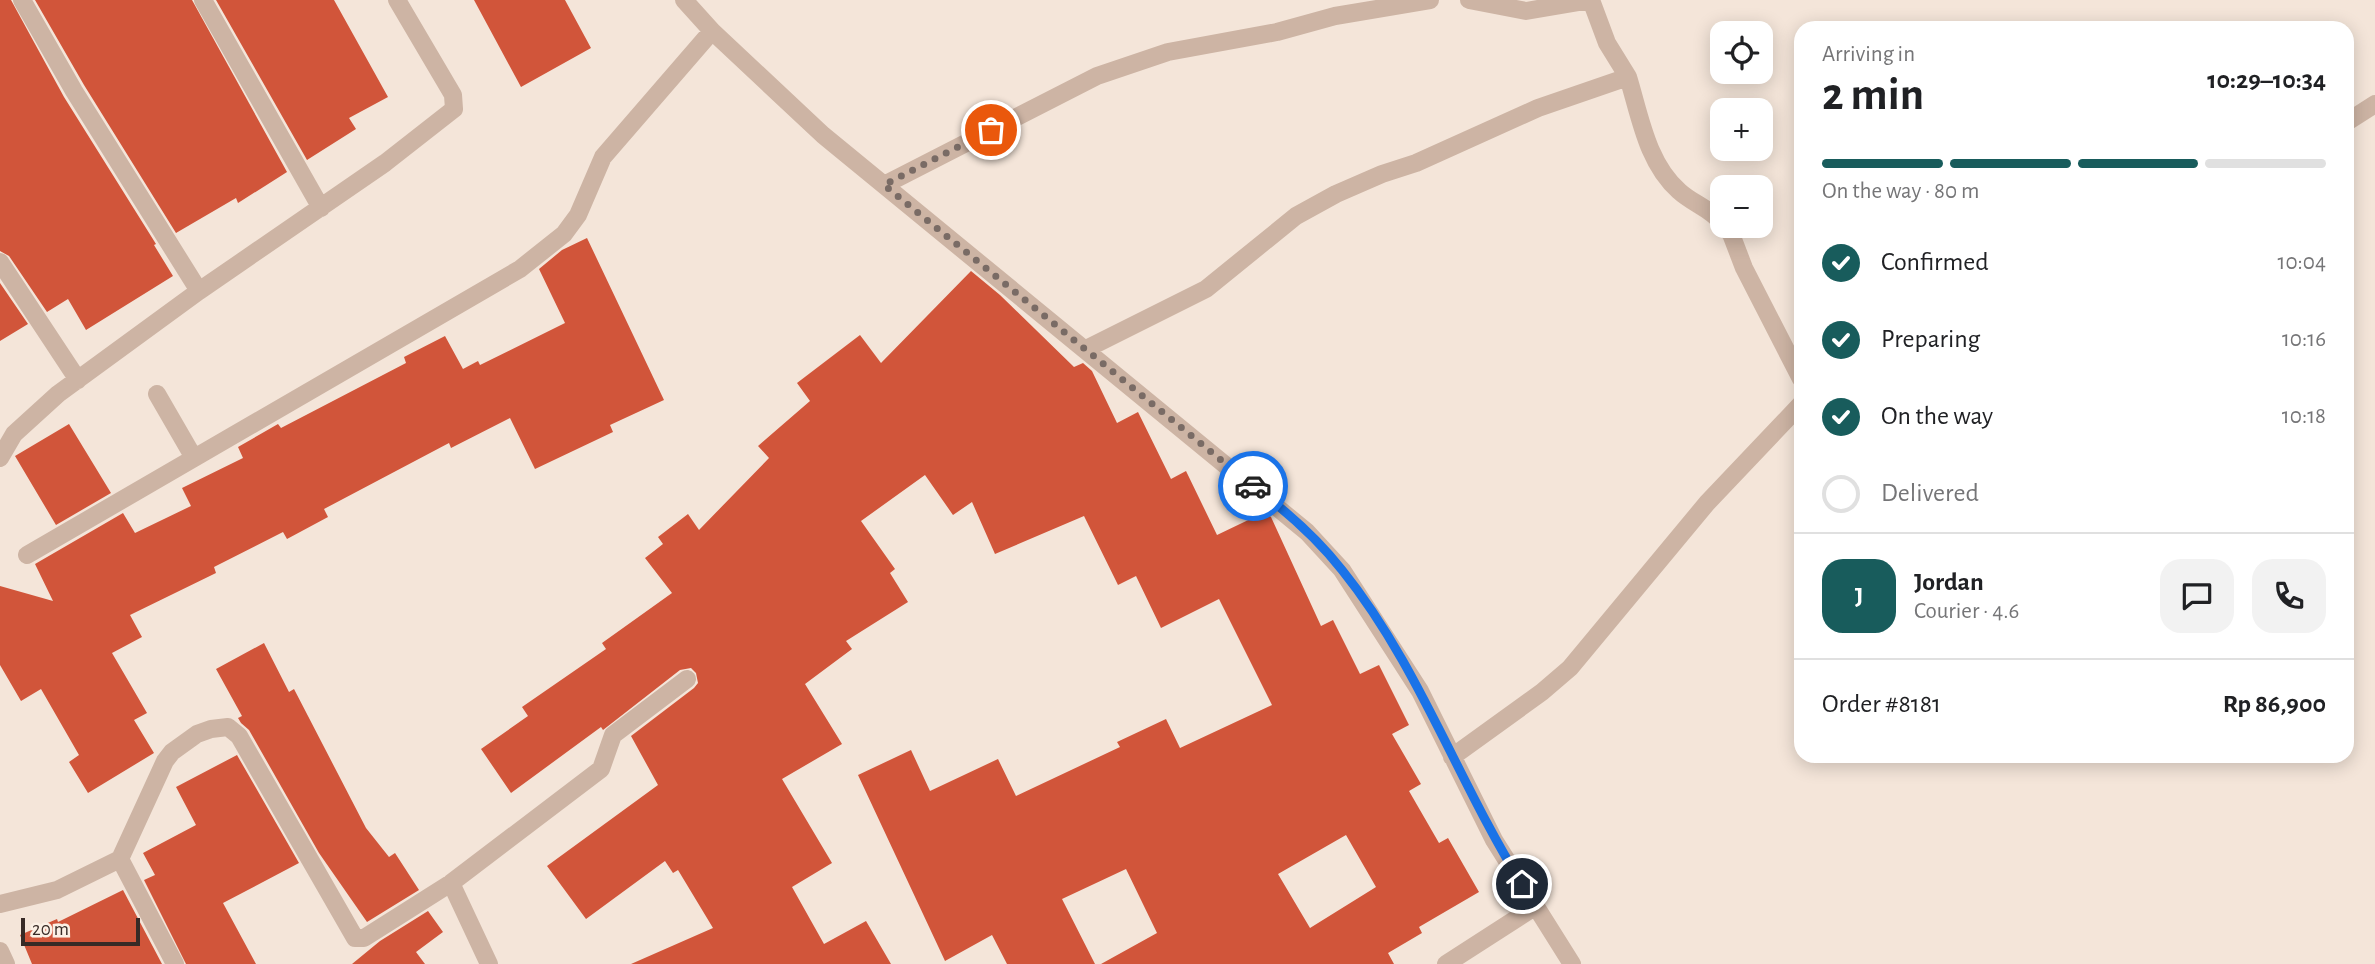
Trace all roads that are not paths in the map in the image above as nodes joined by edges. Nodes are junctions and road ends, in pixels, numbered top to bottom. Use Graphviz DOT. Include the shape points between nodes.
graph roads {
  1 [pos="22,0"];
  2 [pos="203,0"];
  3 [pos="397,0"];
  4 [pos="684,0"];
  5 [pos="1430,0"];
  6 [pos="1469,0"];
  7 [pos="1591,0"];
  8 [pos="712,31"];
  9 [pos="1628,77"];
  10 [pos="2375,104"];
  11 [pos="2354,118"];
  12 [pos="884,185"];
  13 [pos="321,208"];
  14 [pos="1710,210"];
  15 [pos="1733,238"];
  16 [pos="0,262"];
  17 [pos="199,291"];
  18 [pos="1086,349"];
  19 [pos="1794,365"];
  20 [pos="78,380"];
  21 [pos="157,394"];
  22 [pos="1794,411"];
  23 [pos="0,458"];
  24 [pos="194,458"];
  25 [pos="27,555"];
  26 [pos="687,679"];
  27 [pos="1452,757"];
  28 [pos="120,859"];
  29 [pos="451,883"];
  30 [pos="0,904"];
  31 [pos="1536,906"];
  32 [pos="0,951"];
  33 [pos="6,964"];
  34 [pos="175,964"];
  35 [pos="489,964"];
  36 [pos="1446,964"];
  37 [pos="1572,964"];
  1 -- 17 [label="street"];
  2 -- 13 [label="street"];
  3 -- 13 [label="street" via="453,95 454,109"];
  4 -- 8 [label="street"];
  5 -- 12 [label="street" via="1335,16 1277,33 1133,62"];
  6 -- 7 [label="street" via="1526,11"];
  7 -- 9 [label="street" via="1607,43"];
  8 -- 12 [label="street"];
  8 -- 24 [label="street" via="603,157 579,215 564,234 520,269"];
  9 -- 14 [label="street" via="1656,165 1679,192"];
  9 -- 18 [label="street" via="1538,108 1336,194 1296,216 1206,289"];
  10 -- 11 [label="street"];
  12 -- 18 [label="street"];
  13 -- 17 [label="street"];
  15 -- 19 [label="street"];
  16 -- 20 [label="street"];
  17 -- 20 [label="street"];
  18 -- 27 [label="street" via="1266,495 1342,570 1420,691"];
  20 -- 23 [label="street" via="38,410 14,434"];
  21 -- 24 [label="street"];
  22 -- 27 [label="street" via="1707,503 1570,668"];
  24 -- 25 [label="street"];
  26 -- 29 [label="street" via="613,735 601,769"];
  27 -- 31 [label="street" via="1494,840"];
  28 -- 29 [label="street" via="165,761 197,734 228,727 239,737 355,938 363,938"];
  28 -- 30 [label="street" via="57,890"];
  28 -- 34 [label="street"];
  29 -- 35 [label="street"];
  31 -- 36 [label="street"];
  31 -- 37 [label="street"];
  32 -- 33 [label="street"];
}
